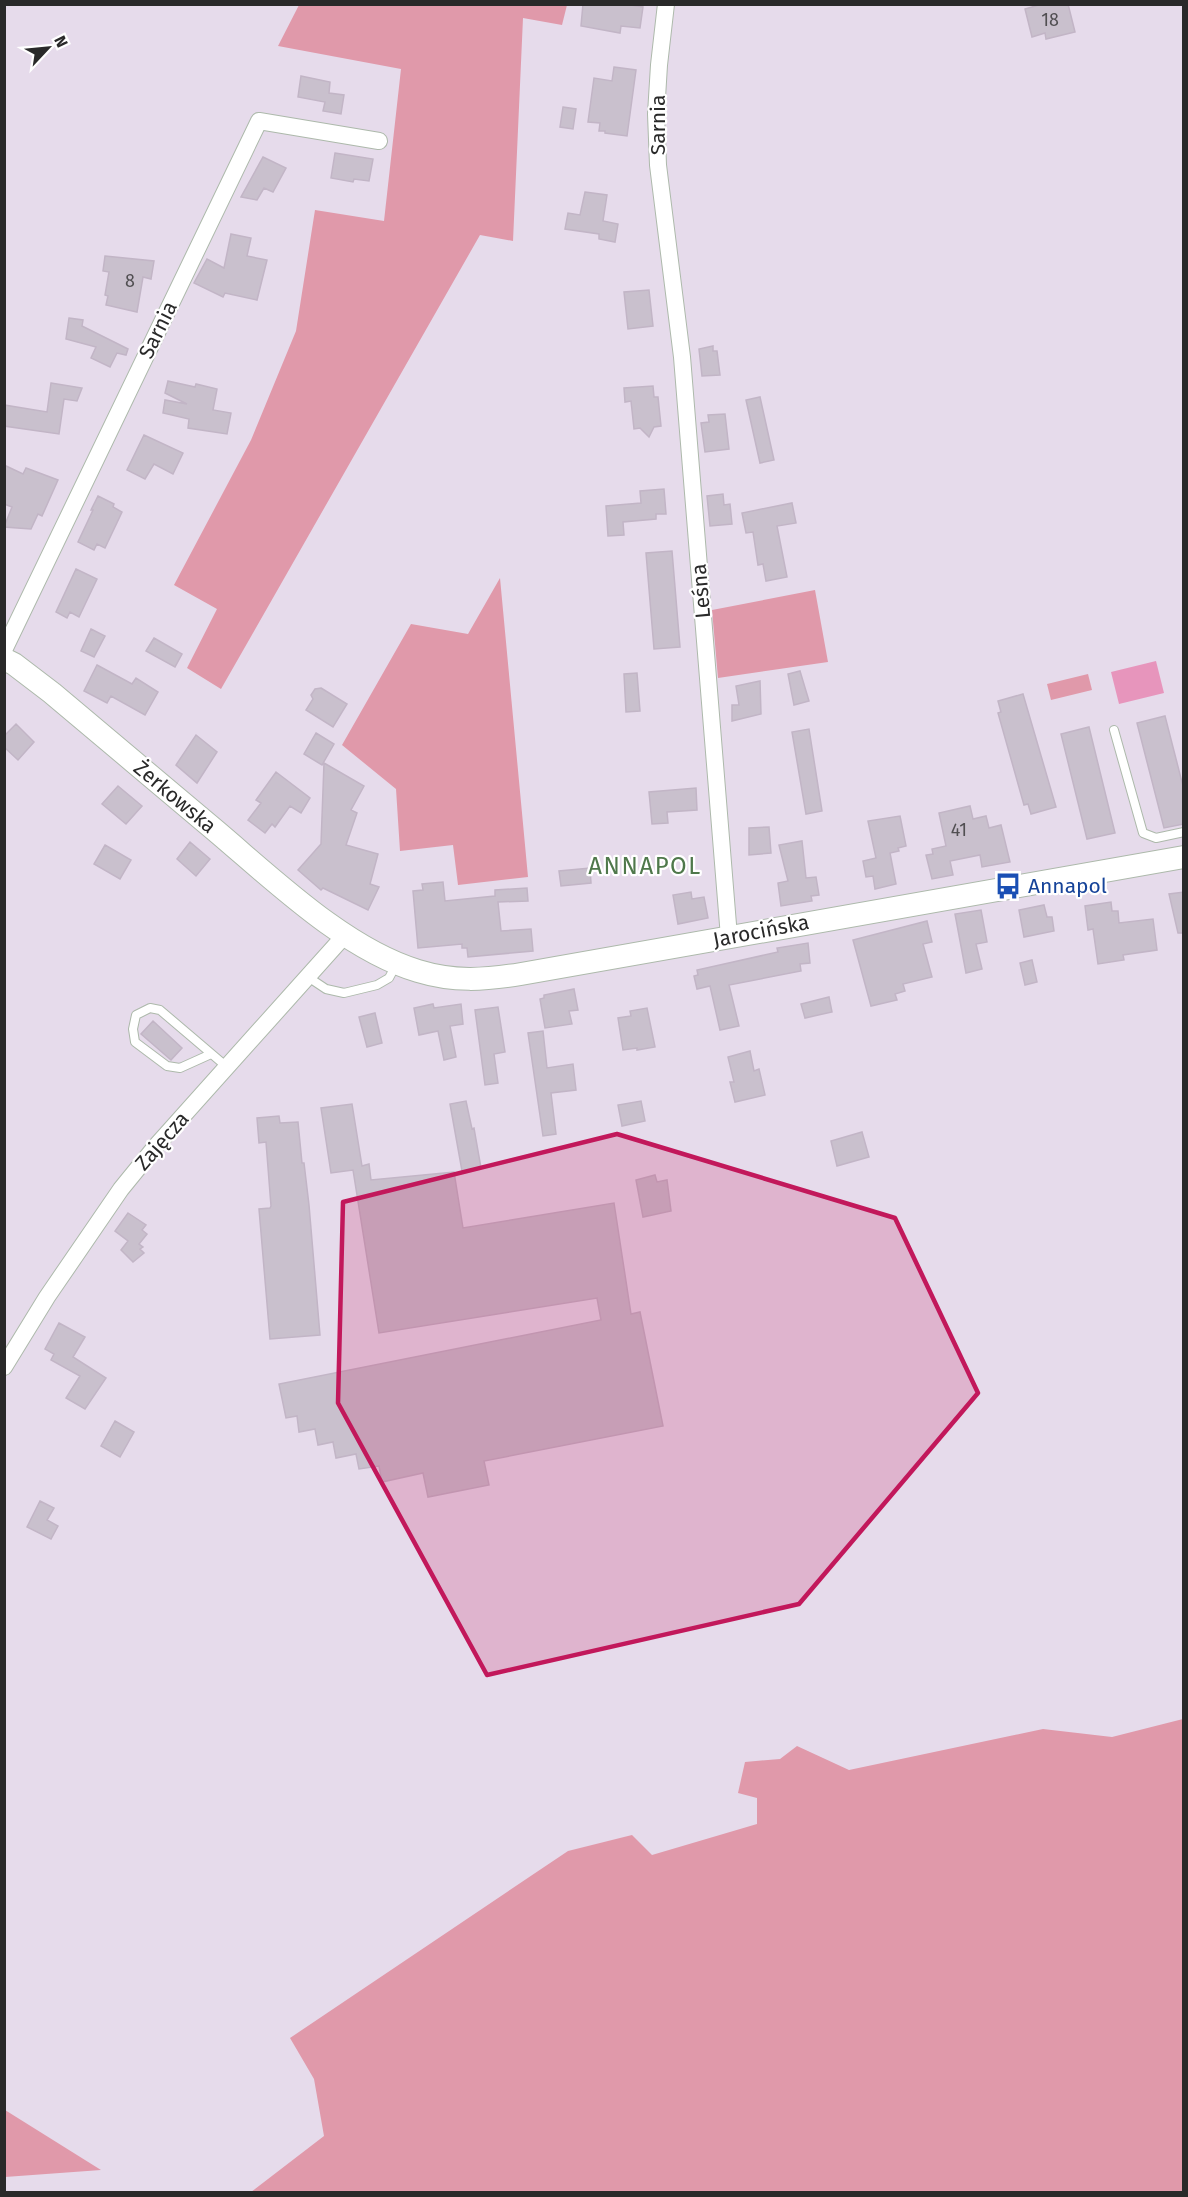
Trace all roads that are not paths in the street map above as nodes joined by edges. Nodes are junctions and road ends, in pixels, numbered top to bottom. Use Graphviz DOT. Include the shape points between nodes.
graph roads {
  1 [pos="666,4"];
  2 [pos="379,141"];
  3 [pos="668,245"];
  4 [pos="4,650"];
  5 [pos="4,660"];
  6 [pos="1114,730"];
  7 [pos="1184,832"];
  8 [pos="1184,856"];
  9 [pos="345,935"];
  10 [pos="729,937"];
  11 [pos="397,963"];
  12 [pos="308,976"];
  13 [pos="211,1054"];
  14 [pos="227,1067"];
  15 [pos="4,1367"];
  1 -- 3 [label="street, Sarnia" via="656,114"];
  2 -- 4 [label="street, Sarnia" via="259,121"];
  3 -- 10 [label="street, Leśna" via="683,368"];
  5 -- 9 [label="street, Żerkowska" via="52,693"];
  6 -- 7 [label="lane" via="1143,833 1156,838"];
  8 -- 10 [label="street, Jarocińska"];
  9 -- 11 [label="street, Jarocińska"];
  9 -- 12 [label="street, Zajęcza"];
  10 -- 11 [label="street, Jarocińska" via="468,980 433,975"];
  11 -- 12 [label="lane" via="388,978 377,985 344,993 326,989"];
  12 -- 14 [label="street, Zajęcza"];
  13 -- 13 [label="lane" via="160,1010 150,1008 136,1015 135,1042 167,1066 180,1068"];
  13 -- 14 [label="lane"];
  14 -- 15 [label="street, Zajęcza" via="120,1189 46,1297"];
}
